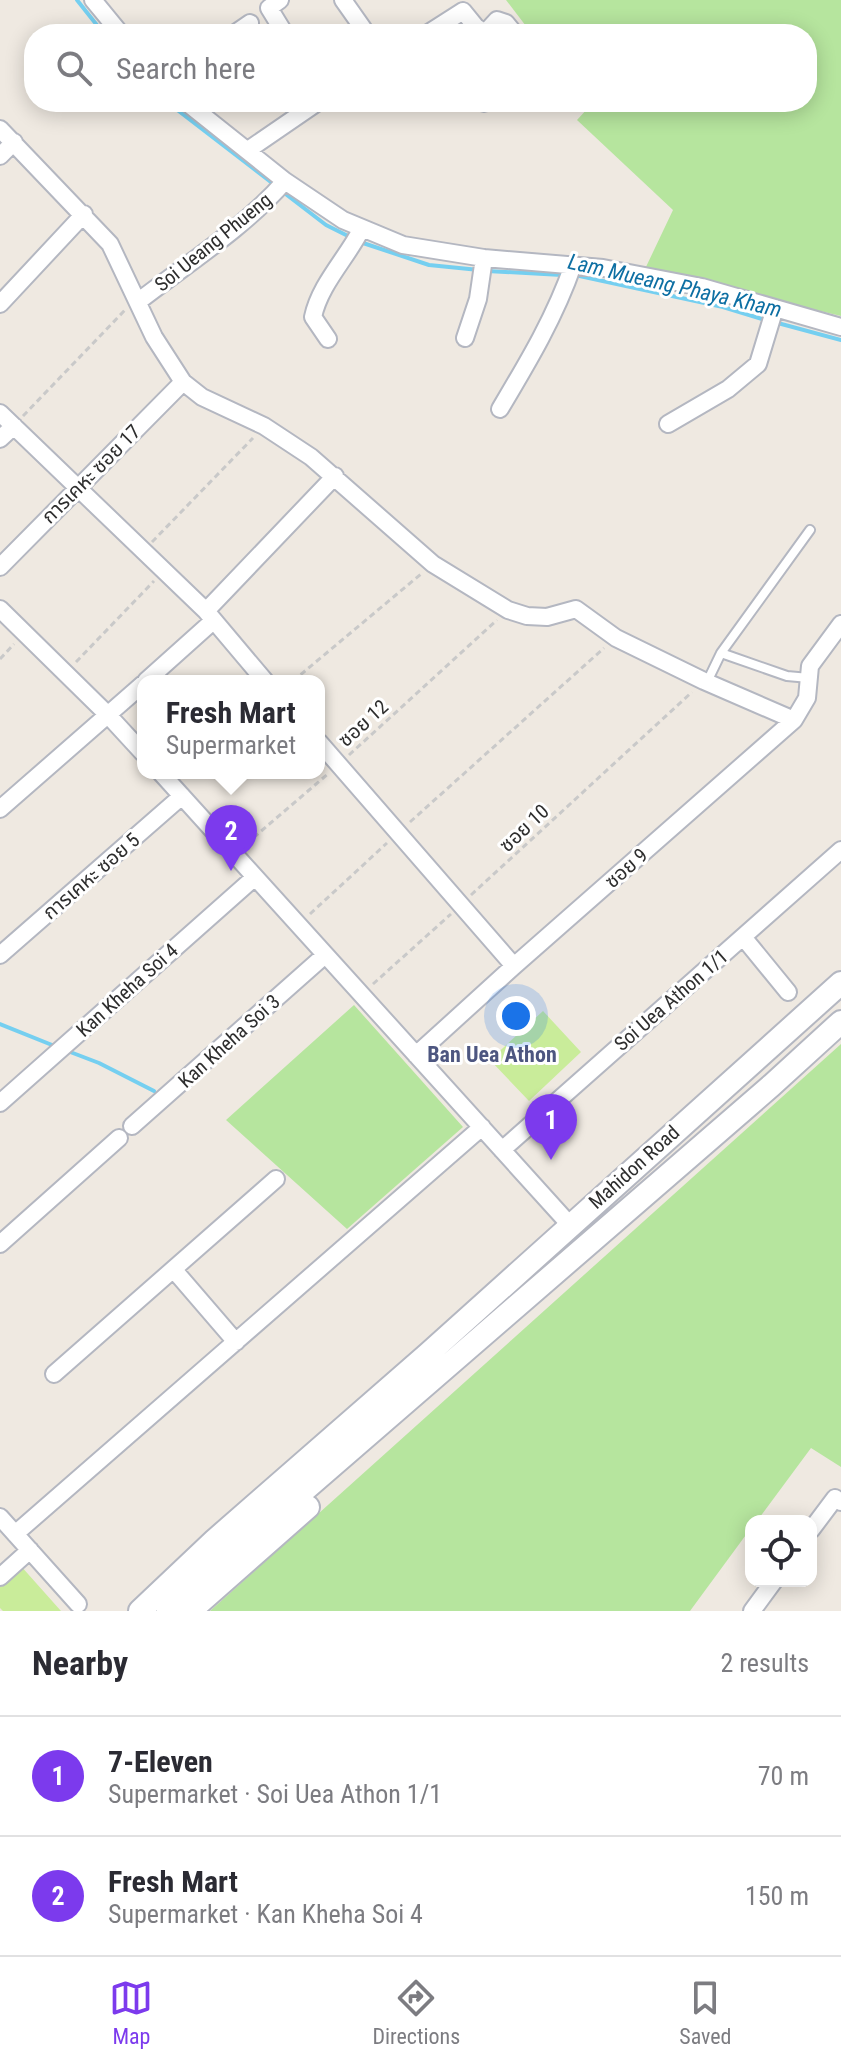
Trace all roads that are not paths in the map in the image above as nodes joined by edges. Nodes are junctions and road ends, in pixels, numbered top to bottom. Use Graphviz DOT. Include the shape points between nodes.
graph roads {
  1 [pos="93,0"];
  2 [pos="280,0"];
  3 [pos="343,0"];
  4 [pos="113,24"];
  5 [pos="279,24"];
  6 [pos="360,24"];
  7 [pos="443,24"];
  8 [pos="474,24"];
  9 [pos="199,112"];
  10 [pos="303,112"];
  11 [pos="0,129"];
  12 [pos="14,142"];
  13 [pos="248,150"];
  14 [pos="0,156"];
  15 [pos="279,188"];
  16 [pos="84,214"];
  17 [pos="357,238"];
  18 [pos="484,261"];
  19 [pos="571,274"];
  20 [pos="139,301"];
  21 [pos="0,304"];
  22 [pos="773,313"];
  23 [pos="841,327"];
  24 [pos="465,338"];
  25 [pos="328,339"];
  26 [pos="183,382"];
  27 [pos="500,409"];
  28 [pos="0,413"];
  29 [pos="668,424"];
  30 [pos="14,426"];
  31 [pos="0,439"];
  32 [pos="335,476"];
  33 [pos="78,487"];
  34 [pos="810,530"];
  35 [pos="0,567"];
  36 [pos="0,609"];
  37 [pos="210,616"];
  38 [pos="841,624"];
  39 [pos="721,653"];
  40 [pos="809,672"];
  41 [pos="153,675"];
  42 [pos="260,675"];
  43 [pos="706,681"];
  44 [pos="137,690"];
  45 [pos="108,715"];
  46 [pos="794,720"];
  47 [pos="137,746"];
  48 [pos="325,749"];
  49 [pos="166,779"];
  50 [pos="182,796"];
  51 [pos="0,809"];
  52 [pos="841,850"];
  53 [pos="255,877"];
  54 [pos="743,937"];
  55 [pos="0,955"];
  56 [pos="325,955"];
  57 [pos="514,966"];
  58 [pos="841,983"];
  59 [pos="788,992"];
  60 [pos="841,1022"];
  61 [pos="416,1055"];
  62 [pos="0,1103"];
  63 [pos="132,1126"];
  64 [pos="482,1127"];
  65 [pos="119,1138"];
  66 [pos="502,1150"];
  67 [pos="276,1179"];
  68 [pos="570,1225"];
  69 [pos="0,1244"];
  70 [pos="174,1270"];
  71 [pos="236,1342"];
  72 [pos="428,1354"];
  73 [pos="447,1368"];
  74 [pos="54,1374"];
  75 [pos="841,1502"];
  76 [pos="0,1517"];
  77 [pos="817,1522"];
  78 [pos="15,1534"];
  79 [pos="221,1548"];
  80 [pos="30,1550"];
  81 [pos="0,1577"];
  82 [pos="770,1587"];
  83 [pos="78,1604"];
  84 [pos="120,1611"];
  85 [pos="140,1611"];
  86 [pos="168,1611"];
  87 [pos="190,1611"];
  88 [pos="752,1611"];
  1 -- 4 [label="street"];
  2 -- 5 [label="street" via="269,8"];
  3 -- 6 [label="street"];
  7 -- 8 [label="street" via="463,11"];
  9 -- 13 [label="street"];
  10 -- 13 [label="street"];
  11 -- 12 [label="street"];
  12 -- 14 [label="street"];
  12 -- 16 [label="street"];
  13 -- 15 [label="street"];
  15 -- 17 [label="street" via="343,220"];
  15 -- 20 [label="street, Soi Ueang Phueng" via="246,220"];
  16 -- 20 [label="street" via="110,244"];
  16 -- 21 [label="street"];
  17 -- 18 [label="street"];
  17 -- 25 [label="street" via="317,299 313,317"];
  18 -- 19 [label="street"];
  18 -- 24 [label="street"];
  19 -- 22 [label="street" via="603,268 702,287"];
  19 -- 27 [label="street" via="548,328"];
  20 -- 26 [label="street"];
  22 -- 23 [label="street"];
  22 -- 29 [label="street" via="758,364"];
  26 -- 32 [label="street" via="202,397 264,426"];
  26 -- 33 [label="street, การเคหะ ซอย 17"];
  28 -- 30 [label="street"];
  30 -- 31 [label="street"];
  30 -- 33 [label="street"];
  32 -- 37 [label="street"];
  32 -- 43 [label="street" via="433,564 508,610 547,617 576,609 616,638"];
  33 -- 35 [label="street, การเคหะ ซอย 17"];
  33 -- 37 [label="street"];
  34 -- 39 [label="lane"];
  36 -- 45 [label="street"];
  37 -- 41 [label="street"];
  37 -- 42 [label="street"];
  38 -- 40 [label="street, ซอย 9"];
  39 -- 40 [label="lane" via="787,676"];
  39 -- 43 [label="lane"];
  40 -- 46 [label="street, ซอย 9" via="807,698"];
  43 -- 46 [label="street"];
  44 -- 45 [label="street"];
  45 -- 47 [label="street"];
  45 -- 51 [label="street"];
  46 -- 57 [label="street, ซอย 9"];
  48 -- 57 [label="street"];
  49 -- 50 [label="street"];
  50 -- 53 [label="street"];
  50 -- 55 [label="street, การเคหะ ซอย 5"];
  52 -- 54 [label="street, Soi Uea Athon 1/1"];
  53 -- 56 [label="street"];
  53 -- 62 [label="street, Kan Kheha Soi 4"];
  54 -- 59 [label="street"];
  54 -- 66 [label="street, Soi Uea Athon 1/1"];
  56 -- 61 [label="street"];
  56 -- 63 [label="street, Kan Kheha Soi 3"];
  57 -- 61 [label="street, ซอย 9"];
  58 -- 68 [label="main road, Mahidon Road"];
  60 -- 73 [label="main road, Mahidon Road"];
  61 -- 64 [label="street"];
  64 -- 66 [label="street"];
  64 -- 71 [label="street"];
  65 -- 69 [label="street"];
  66 -- 68 [label="street"];
  67 -- 70 [label="street"];
  68 -- 72 [label="main road, Mahidon Road"];
  70 -- 71 [label="street"];
  70 -- 74 [label="street"];
  71 -- 78 [label="street"];
  72 -- 79 [label="main road, Mahidon Road"];
  72 -- 84 [label="main road, Mahidon Road" via="355,1402"];
  73 -- 79 [label="main road, Mahidon Road"];
  73 -- 87 [label="main road, Mahidon Road" via="391,1433"];
  75 -- 77 [label="street" via="835,1498"];
  76 -- 78 [label="street"];
  78 -- 80 [label="street"];
  79 -- 85 [label="main road, Mahidon Road"];
  79 -- 86 [label="main road, Mahidon Road"];
  80 -- 81 [label="street"];
  80 -- 83 [label="street"];
  82 -- 88 [label="street"];
}
